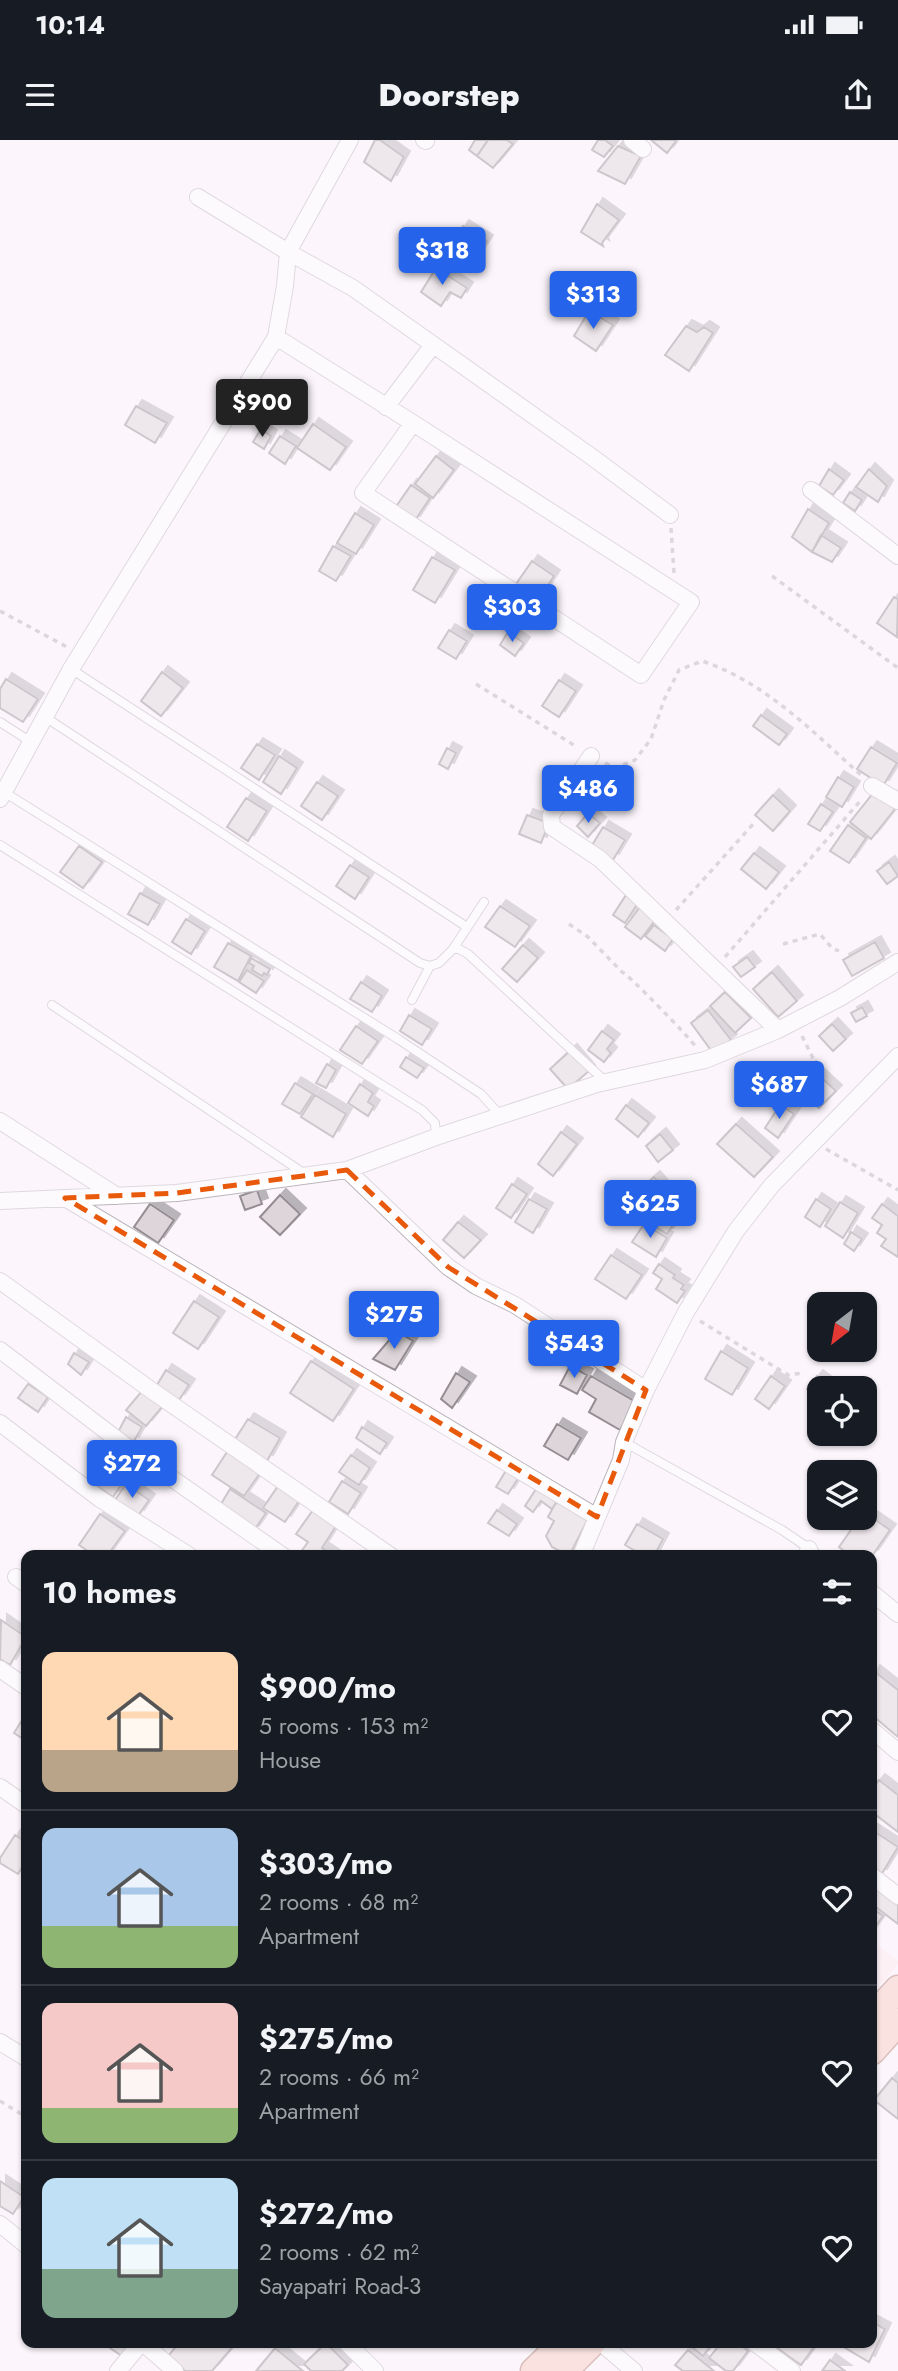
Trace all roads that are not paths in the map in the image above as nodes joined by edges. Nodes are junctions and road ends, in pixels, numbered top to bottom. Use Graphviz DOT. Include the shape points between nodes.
graph roads {
  1 [pos="349,140"];
  2 [pos="198,197"];
  3 [pos="288,252"];
  4 [pos="276,337"];
  5 [pos="433,345"];
  6 [pos="386,407"];
  7 [pos="413,424"];
  8 [pos="811,490"];
  9 [pos="670,515"];
  10 [pos="898,556"];
  11 [pos="71,669"];
  12 [pos="45,717"];
  13 [pos="0,722"];
  14 [pos="31,742"];
  15 [pos="591,756"];
  16 [pos="872,786"];
  17 [pos="2,795"];
  18 [pos="898,802"];
  19 [pos="0,845"];
  20 [pos="484,902"];
  21 [pos="467,927"];
  22 [pos="453,950"];
  23 [pos="898,962"];
  24 [pos="430,966"];
  25 [pos="412,1000"];
  26 [pos="52,1005"];
  27 [pos="778,1030"];
  28 [pos="898,1056"];
  29 [pos="606,1082"];
  30 [pos="500,1115"];
  31 [pos="0,1121"];
  32 [pos="436,1137"];
  33 [pos="347,1170"];
  34 [pos="308,1175"];
  35 [pos="117,1196"];
  36 [pos="65,1198"];
  37 [pos="0,1201"];
  38 [pos="0,1281"];
  39 [pos="0,1350"];
  40 [pos="646,1390"];
  41 [pos="0,1423"];
  42 [pos="624,1442"];
  43 [pos="597,1517"];
  44 [pos="181,1550"];
  45 [pos="274,1550"];
  46 [pos="382,1550"];
  47 [pos="583,1550"];
  48 [pos="808,1550"];
  49 [pos="877,1597"];
  50 [pos="898,1614"];
  51 [pos="0,1669"];
  52 [pos="21,1684"];
  53 [pos="877,1735"];
  54 [pos="898,1752"];
  55 [pos="0,1787"];
  56 [pos="21,1802"];
  57 [pos="877,1880"];
  58 [pos="898,1896"];
  59 [pos="898,1989"];
  60 [pos="885,2033"];
  61 [pos="0,2042"];
  62 [pos="21,2055"];
  63 [pos="0,2224"];
  64 [pos="21,2241"];
  65 [pos="138,2348"];
  66 [pos="148,2348"];
  67 [pos="351,2348"];
  68 [pos="559,2348"];
  69 [pos="587,2348"];
  70 [pos="607,2348"];
  71 [pos="762,2348"];
  72 [pos="118,2371"];
  73 [pos="175,2371"];
  74 [pos="375,2371"];
  75 [pos="534,2371"];
  76 [pos="564,2371"];
  77 [pos="634,2371"];
  78 [pos="792,2371"];
  1 -- 3 [label="street"];
  2 -- 3 [label="street"];
  3 -- 4 [label="street"];
  3 -- 5 [label="street" via="353,288"];
  4 -- 6 [label="street"];
  4 -- 11 [label="street"];
  5 -- 6 [label="street"];
  5 -- 9 [label="street"];
  6 -- 7 [label="street"];
  7 -- 7 [label="street" via="363,493 641,675 691,602"];
  8 -- 10 [label="street"];
  11 -- 12 [label="street"];
  11 -- 21 [label="lane"];
  12 -- 14 [label="street"];
  12 -- 24 [label="lane"];
  13 -- 14 [label="lane"];
  14 -- 17 [label="street"];
  15 -- 27 [label="street" via="551,815 552,827 600,859"];
  16 -- 18 [label="street"];
  17 -- 30 [label="lane" via="409,1046 481,1094"];
  19 -- 32 [label="lane" via="422,1110 435,1123"];
  20 -- 21 [label="lane"];
  21 -- 22 [label="lane"];
  22 -- 24 [label="lane"];
  22 -- 29 [label="lane" via="468,954"];
  23 -- 27 [label="street"];
  24 -- 25 [label="lane"];
  26 -- 34 [label="lane"];
  27 -- 29 [label="street" via="705,1060"];
  28 -- 40 [label="street" via="772,1185 736,1231"];
  29 -- 30 [label="street"];
  30 -- 32 [label="street"];
  31 -- 35 [label="street"];
  32 -- 33 [label="street"];
  33 -- 34 [label="street"];
  33 -- 40 [label="street" via="448,1267"];
  34 -- 35 [label="street" via="177,1193"];
  35 -- 36 [label="street"];
  36 -- 37 [label="street"];
  36 -- 43 [label="street"];
  38 -- 46 [label="street"];
  39 -- 45 [label="street" via="127,1447"];
  40 -- 42 [label="street"];
  41 -- 44 [label="street" via="100,1499"];
  42 -- 43 [label="street"];
  42 -- 48 [label="lane" via="782,1530"];
  43 -- 47 [label="street"];
  49 -- 50 [label="street"];
  51 -- 52 [label="street"];
  53 -- 54 [label="street"];
  55 -- 56 [label="street"];
  57 -- 58 [label="street"];
  59 -- 60 [label="main road"];
  61 -- 62 [label="street"];
  63 -- 64 [label="street"];
  65 -- 72 [label="street"];
  66 -- 73 [label="street"];
  67 -- 74 [label="street"];
  68 -- 75 [label="main road"];
  69 -- 76 [label="main road"];
  70 -- 77 [label="street"];
  71 -- 78 [label="street"];
}
